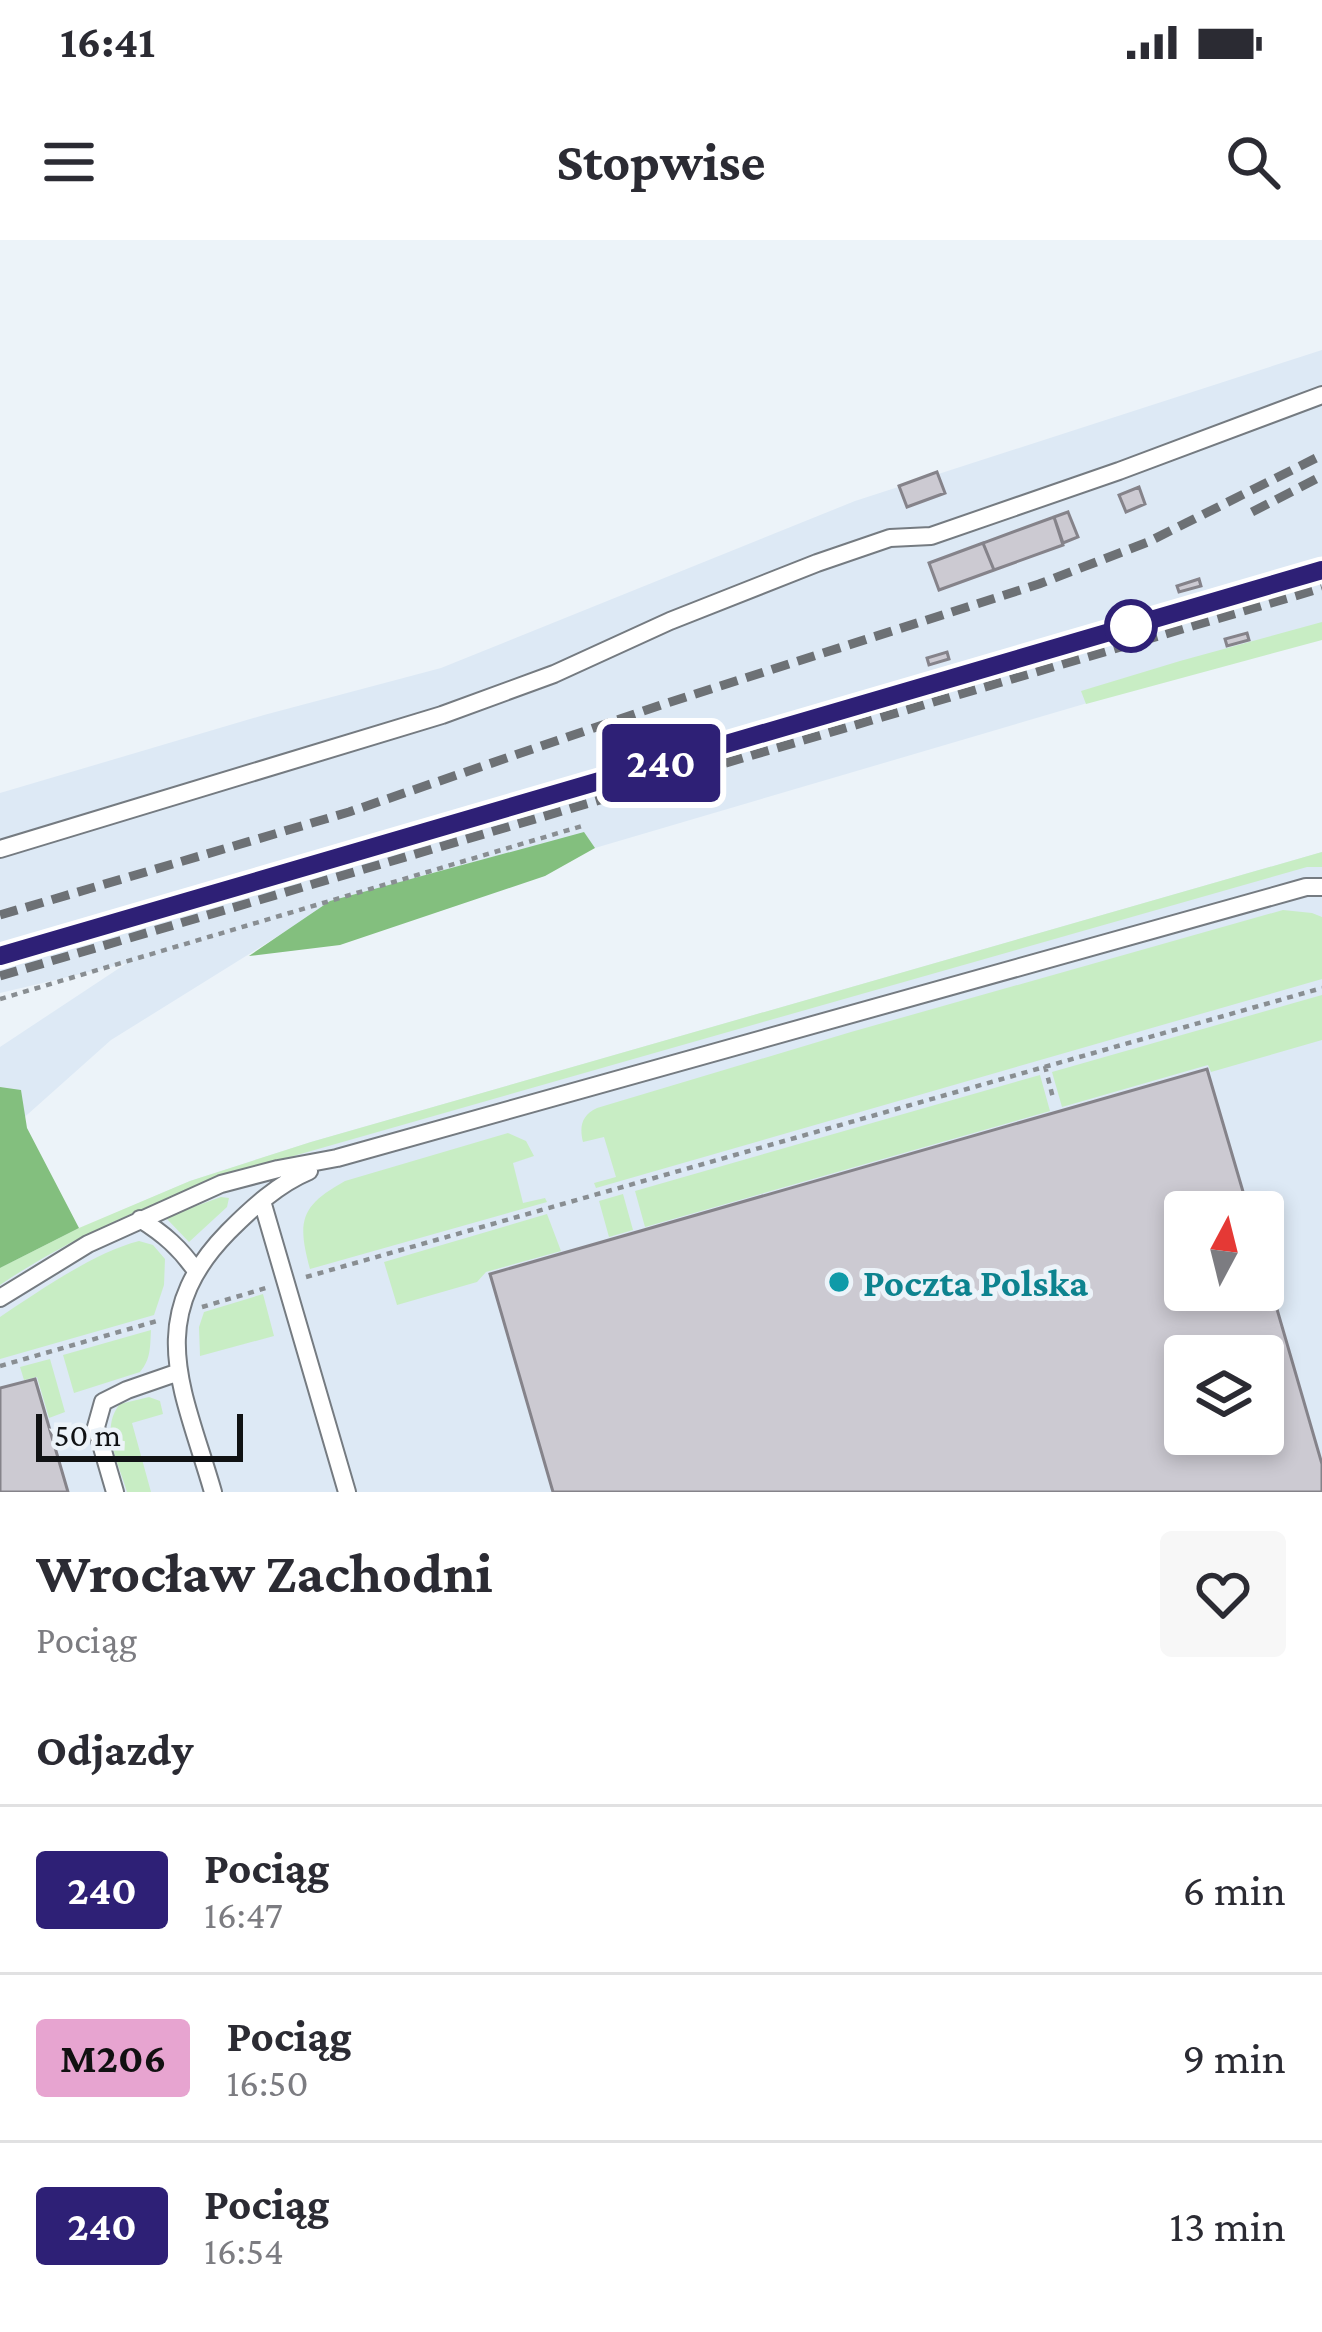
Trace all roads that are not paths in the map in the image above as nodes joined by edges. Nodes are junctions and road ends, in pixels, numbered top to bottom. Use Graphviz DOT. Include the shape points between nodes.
graph roads {
  1 [pos="1322,395"];
  2 [pos="0,849"];
  3 [pos="1322,887"];
  4 [pos="337,1158"];
  5 [pos="262,1201"];
  6 [pos="140,1219"];
  7 [pos="196,1271"];
  8 [pos="0,1298"];
  9 [pos="179,1372"];
  10 [pos="115,1492"];
  11 [pos="213,1492"];
  12 [pos="347,1492"];
  1 -- 2 [label="lane" via="931,536 890,538 818,563 442,715"];
  3 -- 4 [label="lane"];
  4 -- 5 [label="lane"];
  4 -- 6 [label="lane" via="221,1184"];
  5 -- 7 [label="lane"];
  5 -- 12 [label="lane"];
  6 -- 7 [label="lane"];
  6 -- 8 [label="lane"];
  7 -- 9 [label="lane" via="177,1316"];
  9 -- 10 [label="lane" via="103,1402 96,1427"];
  9 -- 11 [label="lane"];
}
